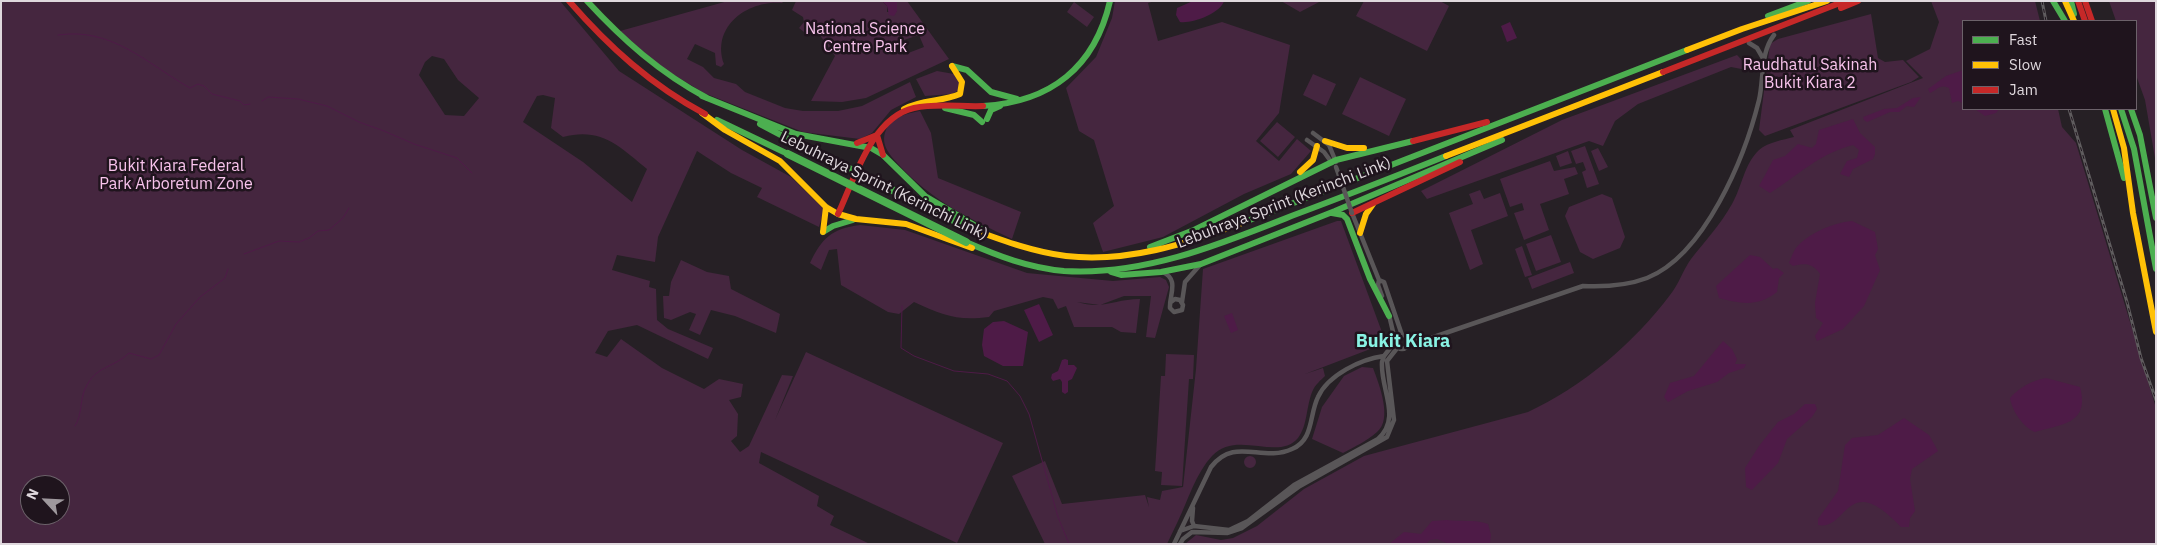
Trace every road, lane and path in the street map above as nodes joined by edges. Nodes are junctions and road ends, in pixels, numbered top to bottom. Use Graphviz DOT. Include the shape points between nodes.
graph roads {
  1 [pos="570,1"];
  2 [pos="587,1"];
  3 [pos="1110,1"];
  4 [pos="1808,1"];
  5 [pos="1845,1"];
  6 [pos="1858,1"];
  7 [pos="2052,1"];
  8 [pos="2065,1"];
  9 [pos="2071,1"];
  10 [pos="2078,1"];
  11 [pos="2085,1"];
  12 [pos="2090,1"];
  13 [pos="1826,4"];
  14 [pos="2064,20"];
  15 [pos="2074,20"];
  16 [pos="2075,20"];
  17 [pos="2085,20"];
  18 [pos="2092,20"];
  19 [pos="2096,20"];
  20 [pos="1742,29"];
  21 [pos="1774,35"];
  22 [pos="1749,43"];
  23 [pos="1728,47"];
  24 [pos="1764,61"];
  25 [pos="702,96"];
  26 [pos="1023,99"];
  27 [pos="1014,103"];
  28 [pos="988,104"];
  29 [pos="942,106"];
  30 [pos="2105,110"];
  31 [pos="2113,110"];
  32 [pos="2121,110"];
  33 [pos="2126,110"];
  34 [pos="2131,110"];
  35 [pos="702,113"];
  36 [pos="900,113"];
  37 [pos="1520,114"];
  38 [pos="984,118"];
  39 [pos="1534,123"];
  40 [pos="2129,130"];
  41 [pos="1313,132"];
  42 [pos="877,135"];
  43 [pos="1307,140"];
  44 [pos="1325,141"];
  45 [pos="855,144"];
  46 [pos="1317,146"];
  47 [pos="871,148"];
  48 [pos="1376,149"];
  49 [pos="1477,152"];
  50 [pos="883,154"];
  51 [pos="1335,163"];
  52 [pos="1294,179"];
  53 [pos="1373,204"];
  54 [pos="826,207"];
  55 [pos="1330,213"];
  56 [pos="1352,213"];
  57 [pos="838,214"];
  58 [pos="2133,214"];
  59 [pos="2156,218"];
  60 [pos="856,219"];
  61 [pos="1360,234"];
  62 [pos="1016,246"];
  63 [pos="979,249"];
  64 [pos="1135,252"];
  65 [pos="1201,264"];
  66 [pos="2156,269"];
  67 [pos="1109,272"];
  68 [pos="1161,272"];
  69 [pos="1379,280"];
  70 [pos="1171,302"];
  71 [pos="1182,302"];
  72 [pos="1389,316"];
  73 [pos="2156,332"];
  74 [pos="1402,335"];
  75 [pos="1408,340"];
  76 [pos="1425,340"];
  77 [pos="1395,341"];
  78 [pos="1407,346"];
  79 [pos="1398,347"];
  80 [pos="1384,356"];
  81 [pos="1194,502"];
  82 [pos="1194,526"];
  83 [pos="1180,531"];
  84 [pos="1174,544"];
  85 [pos="1180,544"];
  1 -- 35 [label="main road, Lebuhraya Sprint (Kerinchi Link)" via="606,44 631,67 669,95"];
  2 -- 25 [label="main road, Lebuhraya Sprint (Kerinchi Link)" via="640,56"];
  3 -- 26 [label="main road" via="1107,20 1090,56 1054,88"];
  4 -- 20 [label="main road" via="1754,21"];
  5 -- 13 [label="main road, Lebuhraya Sprint (Kerinchi Link)"];
  6 -- 21 [label="main road"];
  7 -- 14 [label="main road"];
  8 -- 15 [label="main road"];
  9 -- 16 [label="main road"];
  10 -- 17 [label="main road"];
  11 -- 18 [label="main road"];
  12 -- 19 [label="main road"];
  13 -- 20 [label="main road, Lebuhraya Sprint (Kerinchi Link)"];
  13 -- 23 [label="main road, Lebuhraya Sprint (Kerinchi Link)"];
  20 -- 37 [label="main road, Lebuhraya Sprint (Kerinchi Link)"];
  21 -- 22 [label="main road"];
  21 -- 24 [label="street"];
  22 -- 23 [label="main road"];
  22 -- 24 [label="street" via="1757,48"];
  23 -- 39 [label="main road, Lebuhraya Sprint (Kerinchi Link)"];
  24 -- 76 [label="street" via="1761,94 1745,150 1709,219 1668,266 1633,283 1583,286"];
  25 -- 45 [label="main road" via="796,134"];
  25 -- 62 [label="main road, Lebuhraya Sprint (Kerinchi Link), bridge" via="974,230"];
  26 -- 27 [label="main road"];
  26 -- 36 [label="main road" via="996,94 984,87 967,69 952,66 962,82 960,94 951,99 914,103"];
  27 -- 28 [label="main road"];
  27 -- 38 [label="main road" via="993,108"];
  28 -- 29 [label="main road"];
  28 -- 38 [label="main road"];
  29 -- 36 [label="main road" via="914,108"];
  29 -- 38 [label="main road"];
  30 -- 58 [label="main road"];
  31 -- 58 [label="main road" via="2124,148"];
  32 -- 40 [label="main road"];
  33 -- 40 [label="main road"];
  34 -- 59 [label="main road" via="2140,135"];
  35 -- 54 [label="main road" via="780,161"];
  35 -- 63 [label="main road, Lebuhraya Sprint (Kerinchi Link), bridge"];
  36 -- 42 [label="main road"];
  37 -- 48 [label="main road"];
  37 -- 64 [label="main road, Lebuhraya Sprint (Kerinchi Link)" via="1206,237"];
  39 -- 49 [label="main road"];
  39 -- 67 [label="main road, Lebuhraya Sprint (Kerinchi Link)" via="1226,242 1176,259"];
  40 -- 66 [label="main road"];
  41 -- 44 [label="street"];
  42 -- 45 [label="main road"];
  42 -- 47 [label="main road"];
  42 -- 50 [label="main road"];
  43 -- 46 [label="street"];
  44 -- 48 [label="main road" via="1347,148"];
  44 -- 51 [label="street"];
  45 -- 47 [label="main road"];
  46 -- 51 [label="street"];
  46 -- 52 [label="main road" via="1311,163"];
  47 -- 50 [label="main road"];
  47 -- 57 [label="main road"];
  48 -- 51 [label="main road"];
  49 -- 53 [label="main road"];
  49 -- 55 [label="main road"];
  50 -- 62 [label="main road" via="910,183 936,204"];
  51 -- 52 [label="main road"];
  51 -- 56 [label="street, bridge"];
  52 -- 64 [label="main road" via="1194,230"];
  53 -- 56 [label="main road"];
  53 -- 61 [label="main road"];
  54 -- 57 [label="main road"];
  54 -- 60 [label="main road" via="823,232"];
  55 -- 65 [label="main road"];
  55 -- 72 [label="main road" via="1347,219 1370,279"];
  56 -- 61 [label="street"];
  57 -- 60 [label="main road"];
  58 -- 73 [label="main road"];
  60 -- 63 [label="main road" via="906,224 965,247"];
  61 -- 69 [label="street"];
  62 -- 64 [label="main road, Lebuhraya Sprint (Kerinchi Link)" via="1048,254 1076,256"];
  63 -- 67 [label="main road, Lebuhraya Sprint (Kerinchi Link)" via="1051,270"];
  65 -- 68 [label="main road"];
  65 -- 71 [label="street" via="1185,282"];
  67 -- 68 [label="main road" via="1121,275"];
  68 -- 70 [label="street" via="1173,283"];
  69 -- 72 [label="street"];
  69 -- 74 [label="street" via="1384,282"];
  70 -- 71 [label="street" via="1175,299"];
  70 -- 71 [label="street" via="1170,308 1176,313 1182,309"];
  72 -- 77 [label="street"];
  74 -- 75 [label="street"];
  74 -- 77 [label="street"];
  75 -- 76 [label="street"];
  75 -- 78 [label="street"];
  76 -- 78 [label="street" via="1420,345"];
  77 -- 79 [label="street"];
  77 -- 80 [label="street"];
  78 -- 79 [label="street"];
  79 -- 85 [label="street" via="1387,361 1394,420 1387,437 1300,486 1242,528 1228,533 1192,532"];
  80 -- 81 [label="street" via="1341,372 1328,382 1318,396 1309,431 1295,448 1265,454 1239,450 1221,456 1211,467"];
  80 -- 82 [label="street" via="1382,367 1390,418 1386,431 1378,439 1294,485 1248,521 1229,530"];
  81 -- 82 [label="street"];
  81 -- 83 [label="street"];
  82 -- 83 [label="street"];
  83 -- 84 [label="street"];
}
